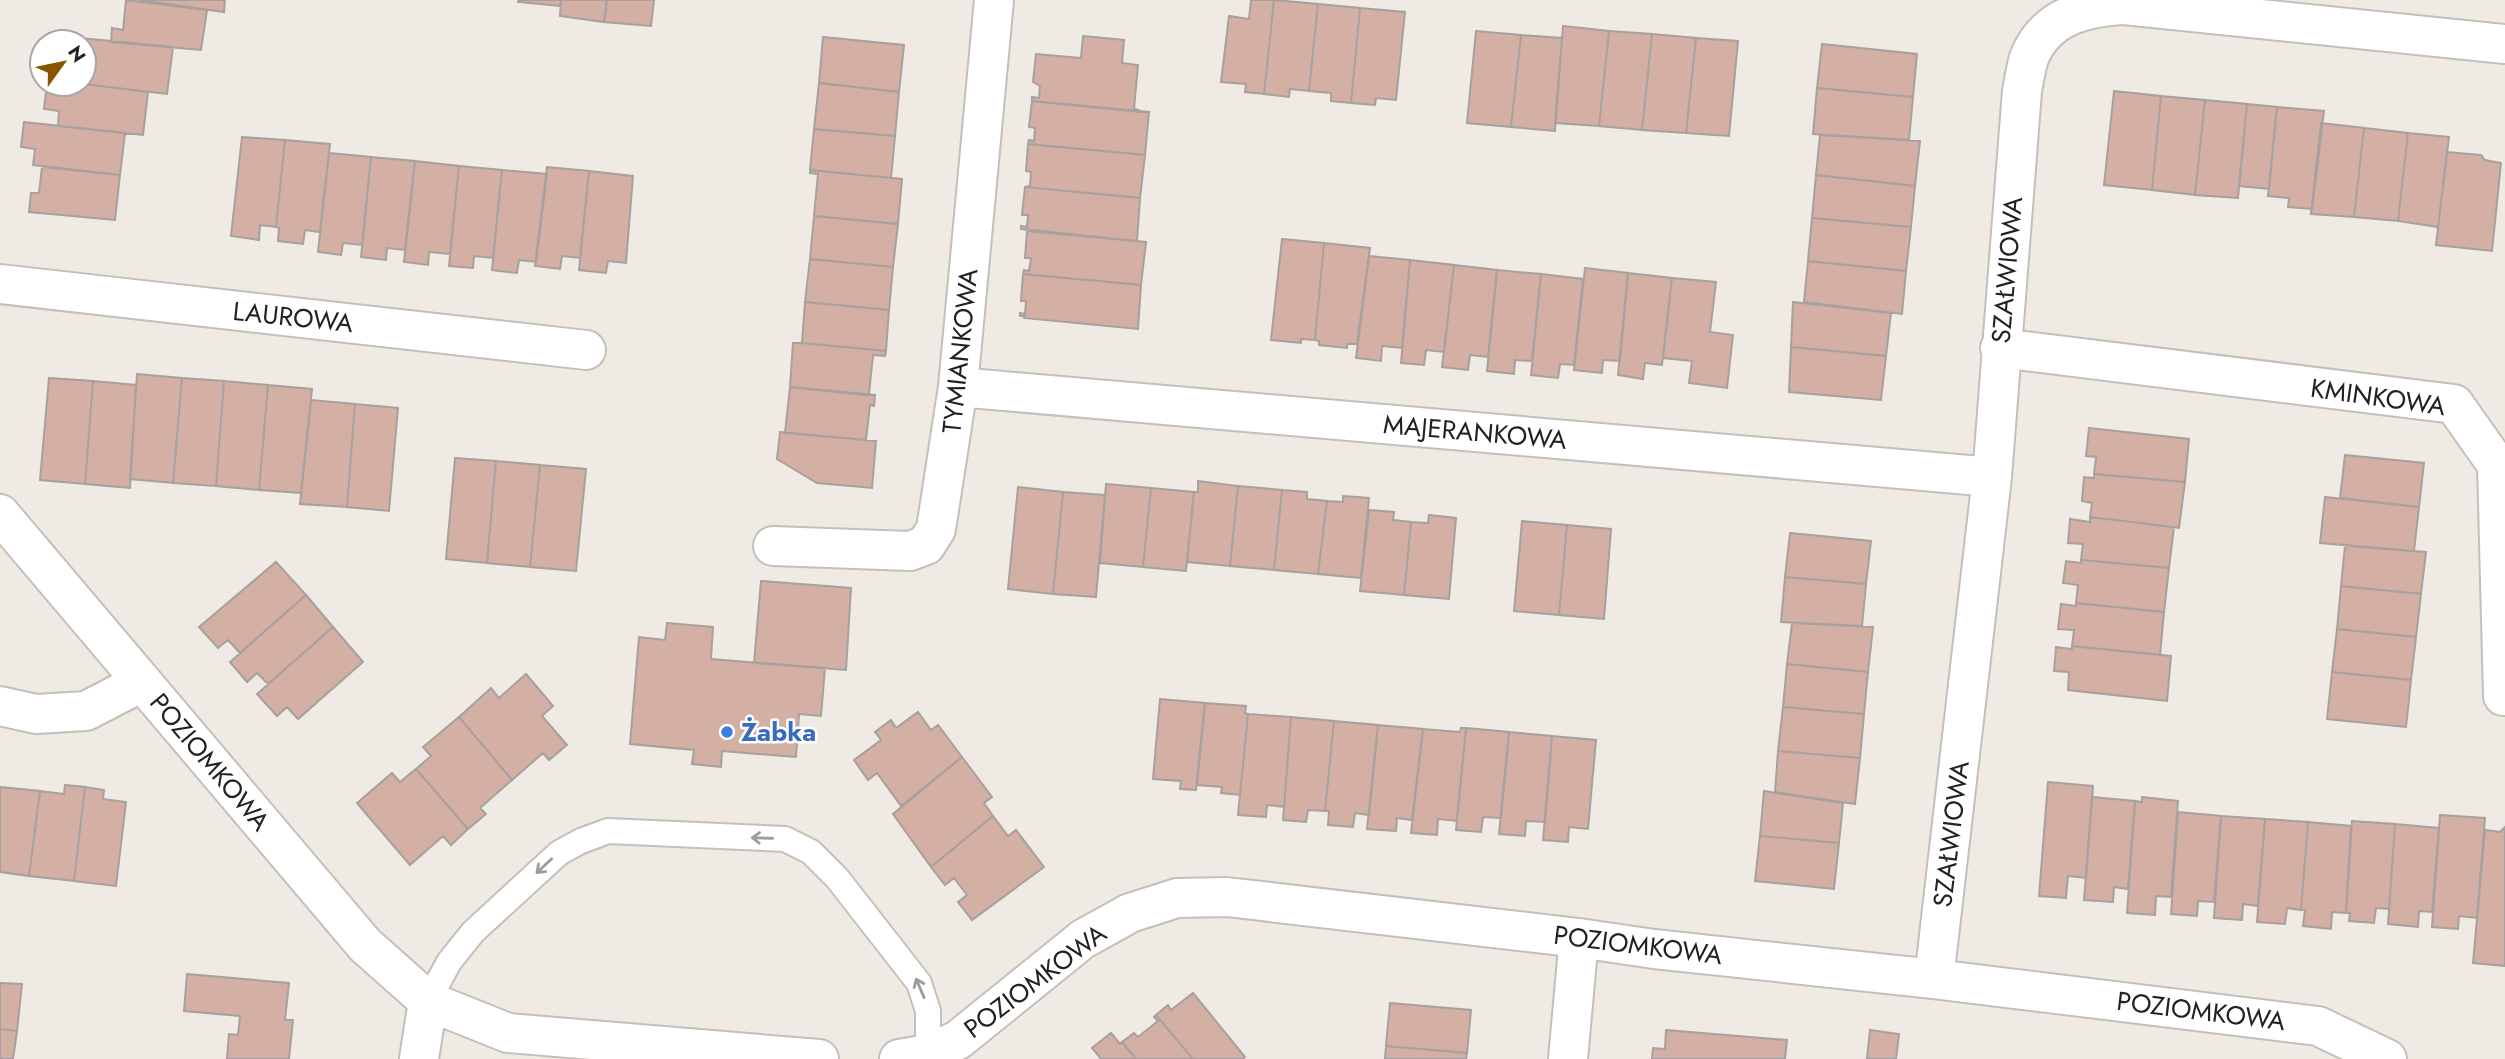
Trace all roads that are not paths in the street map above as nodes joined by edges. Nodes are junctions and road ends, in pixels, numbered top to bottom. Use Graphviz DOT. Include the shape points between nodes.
graph roads {
  1 [pos="994,0"];
  2 [pos="2505,44"];
  3 [pos="0,284"];
  4 [pos="2000,348"];
  5 [pos="586,350"];
  6 [pos="958,387"];
  7 [pos="1992,477"];
  8 [pos="0,514"];
  9 [pos="773,546"];
  10 [pos="142,682"];
  11 [pos="2503,696"];
  12 [pos="0,706"];
  13 [pos="1579,937"];
  14 [pos="1934,979"];
  15 [pos="428,1001"];
  16 [pos="918,1057"];
  17 [pos="419,1059"];
  18 [pos="819,1059"];
  19 [pos="1567,1059"];
  20 [pos="2386,1059"];
  1 -- 6 [label="street, TYMIANKOWA"];
  2 -- 4 [label="street, SZAŁWIOWA" via="2123,5 2072,13 2041,37 2029,58 2022,91"];
  3 -- 5 [label="street, LAUROWA"];
  4 -- 7 [label="street, SZAŁWIOWA"];
  4 -- 11 [label="street, KMINKOWA" via="2454,404 2497,465"];
  6 -- 7 [label="street, MAJERANKOWA"];
  6 -- 9 [label="street, TYMIANKOWA" via="936,529 926,545 910,551"];
  7 -- 14 [label="street, SZAŁWIOWA"];
  8 -- 10 [label="street, POZIOMKOWA"];
  10 -- 12 [label="street" via="86,711 36,714"];
  10 -- 15 [label="street, POZIOMKOWA" via="365,946"];
  13 -- 14 [label="street, POZIOMKOWA"];
  13 -- 16 [label="street, POZIOMKOWA" via="1227,898 1177,898 1130,913 1083,939 958,1040"];
  13 -- 19 [label="street"];
  14 -- 20 [label="street, POZIOMKOWA" via="2318,1026"];
  16 -- 15 [label="lane, POZIOMKOWA, one-way" via="928,1011 919,983 837,878 811,852 786,839 608,831 581,841 559,853 474,932 449,962"];
  15 -- 17 [label="street"];
  15 -- 18 [label="street, POZIOMKOWA" via="508,1033"];
}
